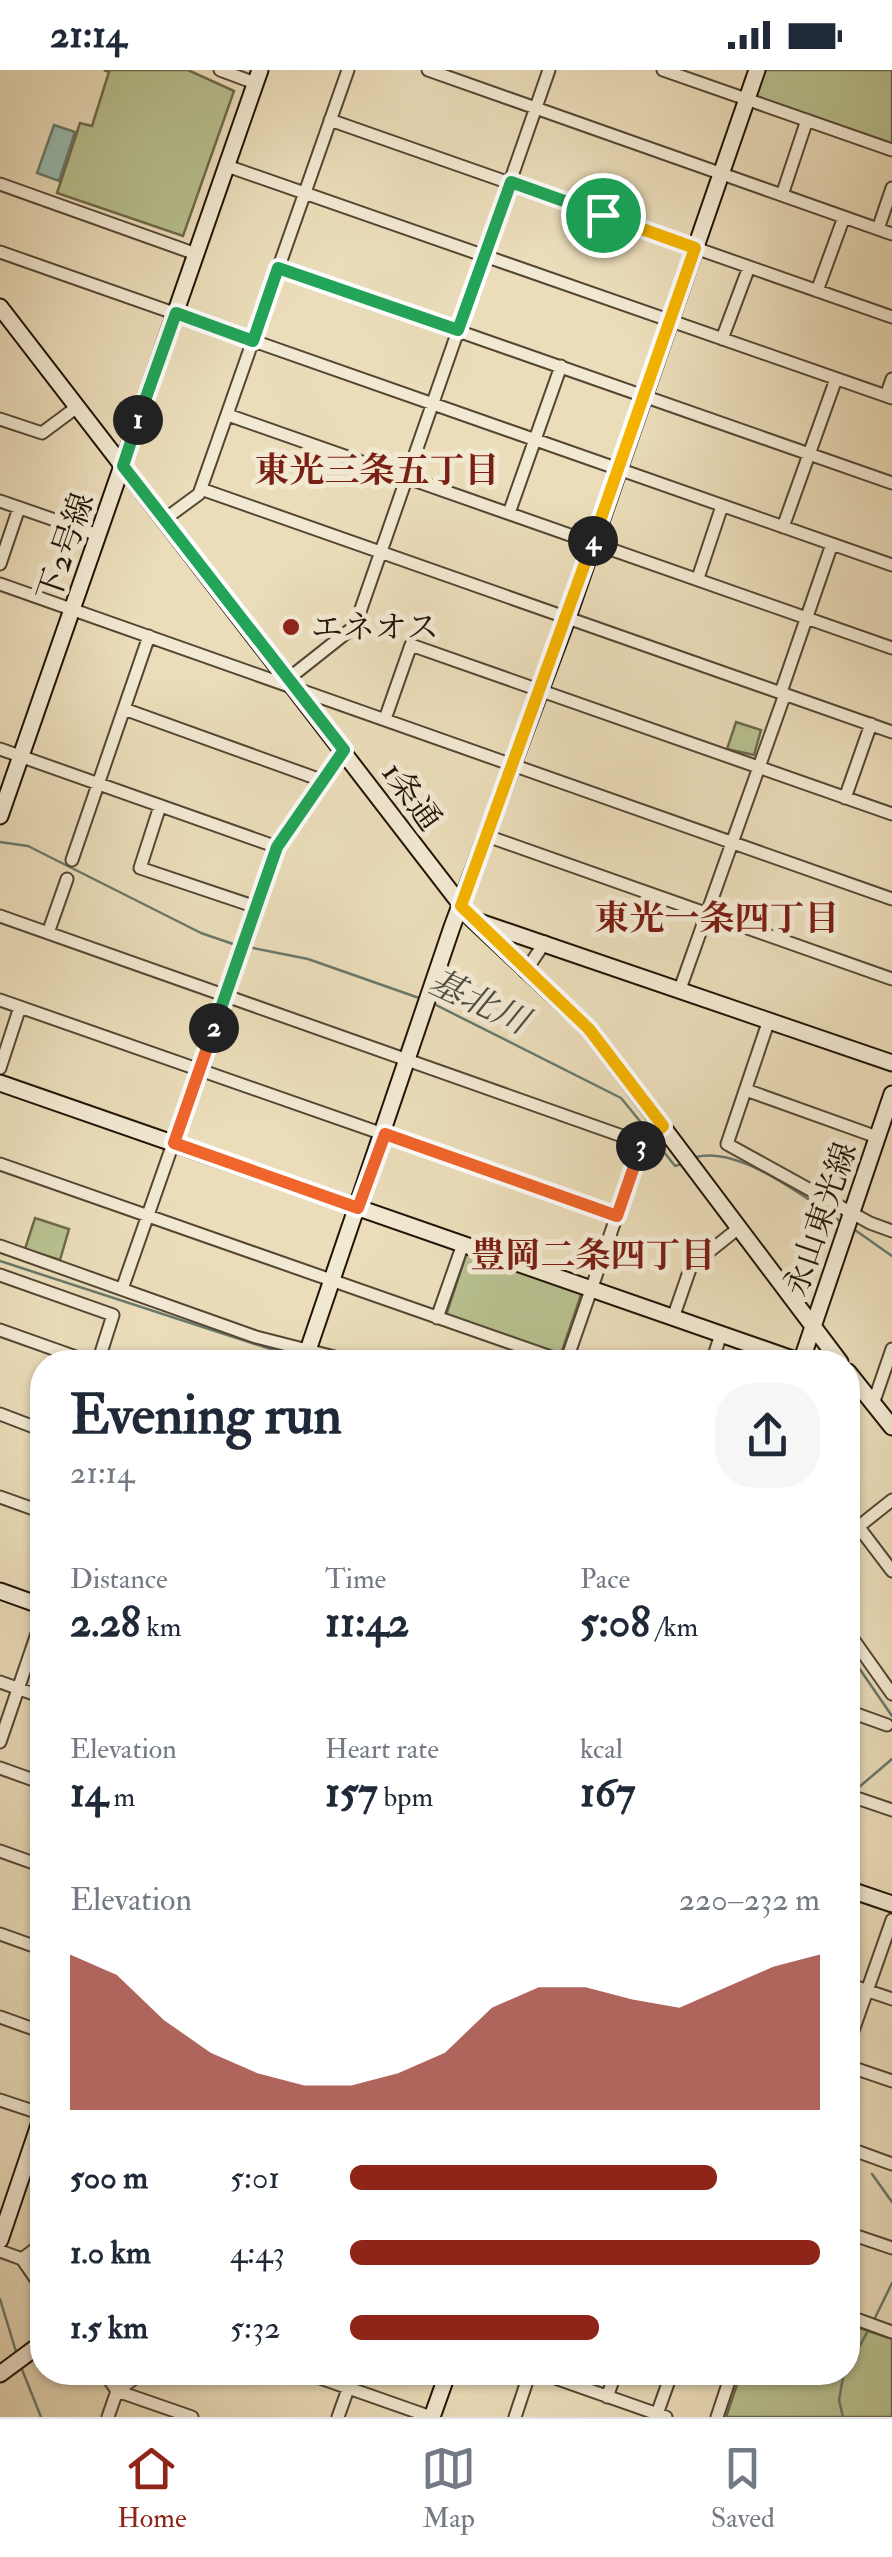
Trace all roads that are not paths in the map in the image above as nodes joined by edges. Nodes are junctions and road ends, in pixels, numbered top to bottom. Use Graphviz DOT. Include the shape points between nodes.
graph roads {
  1 [pos="220,70"];
  2 [pos="348,70"];
  3 [pos="428,70"];
  4 [pos="548,70"];
  5 [pos="664,70"];
  6 [pos="756,70"];
  7 [pos="258,76"];
  8 [pos="746,99"];
  9 [pos="536,109"];
  10 [pos="330,120"];
  11 [pos="807,120"];
  12 [pos="892,150"];
  13 [pos="226,166"];
  14 [pos="720,174"];
  15 [pos="511,182"];
  16 [pos="0,184"];
  17 [pos="892,188"];
  18 [pos="304,194"];
  19 [pos="782,195"];
  20 [pos="844,216"];
  21 [pos="878,228"];
  22 [pos="892,234"];
  23 [pos="695,248"];
  24 [pos="0,252"];
  25 [pos="196,254"];
  26 [pos="485,256"];
  27 [pos="749,267"];
  28 [pos="278,268"];
  29 [pos="817,291"];
  30 [pos="2,313"];
  31 [pos="176,313"];
  32 [pos="892,316"];
  33 [pos="670,321"];
  34 [pos="458,330"];
  35 [pos="722,339"];
  36 [pos="253,341"];
  37 [pos="561,366"];
  38 [pos="836,379"];
  39 [pos="892,379"];
  40 [pos="643,395"];
  41 [pos="889,397"];
  42 [pos="433,404"];
  43 [pos="78,407"];
  44 [pos="228,415"];
  45 [pos="0,418"];
  46 [pos="535,440"];
  47 [pos="810,454"];
  48 [pos="123,466"];
  49 [pos="618,470"];
  50 [pos="406,477"];
  51 [pos="892,483"];
  52 [pos="201,489"];
  53 [pos="0,501"];
  54 [pos="722,506"];
  55 [pos="19,508"];
  56 [pos="509,513"];
  57 [pos="165,519"];
  58 [pos="783,527"];
  59 [pos="98,535"];
  60 [pos="592,542"];
  61 [pos="832,544"];
  62 [pos="382,552"];
  63 [pos="0,564"];
  64 [pos="892,566"];
  65 [pos="698,578"];
  66 [pos="0,584"];
  67 [pos="72,609"];
  68 [pos="568,617"];
  69 [pos="806,617"];
  70 [pos="150,636"];
  71 [pos="892,648"];
  72 [pos="293,684"];
  73 [pos="541,690"];
  74 [pos="783,693"];
  75 [pos="124,709"];
  76 [pos="385,720"];
  77 [pos="871,724"];
  78 [pos="892,732"];
  79 [pos="0,749"];
  80 [pos="344,750"];
  81 [pos="21,756"];
  82 [pos="513,764"];
  83 [pos="758,768"];
  84 [pos="321,780"];
  85 [pos="98,784"];
  86 [pos="845,798"];
  87 [pos="160,806"];
  88 [pos="892,814"];
  89 [pos="0,816"];
  90 [pos="487,836"];
  91 [pos="732,840"];
  92 [pos="277,847"];
  93 [pos="72,860"];
  94 [pos="68,879"];
  95 [pos="892,899"];
  96 [pos="256,907"];
  97 [pos="466,912"];
  98 [pos="706,912"];
  99 [pos="0,916"];
  100 [pos="48,933"];
  101 [pos="546,942"];
  102 [pos="525,972"];
  103 [pos="892,979"];
  104 [pos="680,989"];
  105 [pos="224,995"];
  106 [pos="0,1000"];
  107 [pos="20,1007"];
  108 [pos="769,1020"];
  109 [pos="410,1059"];
  110 [pos="892,1064"];
  111 [pos="0,1068"];
  112 [pos="200,1070"];
  113 [pos="0,1082"];
  114 [pos="746,1090"];
  115 [pos="892,1094"];
  116 [pos="385,1134"];
  117 [pos="652,1135"];
  118 [pos="876,1139"];
  119 [pos="174,1143"];
  120 [pos="892,1147"];
  121 [pos="0,1164"];
  122 [pos="358,1208"];
  123 [pos="148,1216"];
  124 [pos="617,1216"];
  125 [pos="850,1216"];
  126 [pos="740,1227"];
  127 [pos="892,1230"];
  128 [pos="464,1244"];
  129 [pos="0,1246"];
  130 [pos="0,1275"];
  131 [pos="334,1282"];
  132 [pos="122,1288"];
  133 [pos="592,1290"];
  134 [pos="437,1318"];
  135 [pos="673,1318"];
  136 [pos="812,1325"];
  137 [pos="0,1330"];
  138 [pos="721,1334"];
  139 [pos="892,1349"];
  140 [pos="59,1350"];
  141 [pos="99,1350"];
  142 [pos="295,1350"];
  143 [pos="308,1350"];
  144 [pos="530,1350"];
  145 [pos="570,1350"];
  146 [pos="716,1350"];
  147 [pos="767,1350"];
  148 [pos="805,1350"];
  149 [pos="831,1350"];
  150 [pos="860,1388"];
  151 [pos="872,1404"];
  152 [pos="0,1414"];
  153 [pos="30,1425"];
  154 [pos="892,1428"];
  155 [pos="0,1496"];
  156 [pos="892,1500"];
  157 [pos="30,1507"];
  158 [pos="860,1525"];
  159 [pos="860,1530"];
  160 [pos="892,1571"];
  161 [pos="0,1591"];
  162 [pos="30,1602"];
  163 [pos="860,1649"];
  164 [pos="30,1654"];
  165 [pos="892,1667"];
  166 [pos="879,1676"];
  167 [pos="0,1682"];
  168 [pos="18,1689"];
  169 [pos="30,1693"];
  170 [pos="892,1694"];
  171 [pos="860,1715"];
  172 [pos="887,1725"];
  173 [pos="0,1742"];
  174 [pos="0,1768"];
  175 [pos="30,1779"];
  176 [pos="860,1799"];
  177 [pos="892,1810"];
  178 [pos="0,1851"];
  179 [pos="30,1862"];
  180 [pos="860,1893"];
  181 [pos="892,1904"];
  182 [pos="892,1920"];
  183 [pos="0,1934"];
  184 [pos="30,1945"];
  185 [pos="860,1988"];
  186 [pos="866,1990"];
  187 [pos="892,1999"];
  188 [pos="860,2008"];
  189 [pos="0,2017"];
  190 [pos="30,2028"];
  191 [pos="860,2070"];
  192 [pos="892,2082"];
  193 [pos="0,2100"];
  194 [pos="30,2111"];
  195 [pos="30,2151"];
  196 [pos="860,2152"];
  197 [pos="892,2164"];
  198 [pos="860,2237"];
  199 [pos="0,2240"];
  200 [pos="892,2248"];
  201 [pos="0,2251"];
  202 [pos="30,2253"];
  203 [pos="22,2259"];
  204 [pos="30,2271"];
  205 [pos="860,2320"];
  206 [pos="892,2332"];
  207 [pos="30,2352"];
  208 [pos="6,2369"];
  209 [pos="113,2385"];
  210 [pos="125,2385"];
  211 [pos="340,2385"];
  212 [pos="349,2385"];
  213 [pos="443,2385"];
  214 [pos="528,2385"];
  215 [pos="572,2385"];
  216 [pos="611,2385"];
  217 [pos="669,2385"];
  218 [pos="728,2385"];
  219 [pos="348,2388"];
  220 [pos="117,2391"];
  221 [pos="607,2397"];
  222 [pos="662,2416"];
  223 [pos="108,2417"];
  224 [pos="192,2417"];
  225 [pos="338,2417"];
  226 [pos="431,2417"];
  227 [pos="514,2417"];
  228 [pos="717,2417"];
  1 -- 7 [label="street"];
  2 -- 10 [label="street"];
  3 -- 9 [label="street"];
  4 -- 9 [label="street"];
  5 -- 8 [label="street"];
  6 -- 8 [label="street"];
  7 -- 13 [label="street, 下2号線"];
  8 -- 11 [label="street"];
  8 -- 14 [label="street"];
  9 -- 14 [label="street"];
  9 -- 15 [label="street"];
  10 -- 15 [label="street"];
  10 -- 18 [label="street"];
  11 -- 12 [label="street"];
  11 -- 19 [label="street"];
  13 -- 18 [label="street"];
  13 -- 25 [label="street, 下2号線"];
  14 -- 19 [label="street"];
  14 -- 23 [label="street"];
  15 -- 23 [label="street"];
  15 -- 26 [label="street"];
  16 -- 25 [label="street"];
  17 -- 21 [label="street"];
  18 -- 26 [label="street"];
  18 -- 28 [label="street"];
  19 -- 20 [label="street"];
  20 -- 21 [label="street"];
  20 -- 29 [label="street"];
  21 -- 22 [label="street"];
  23 -- 27 [label="street"];
  23 -- 33 [label="street"];
  24 -- 31 [label="street"];
  25 -- 31 [label="street, 下2号線"];
  26 -- 33 [label="street"];
  26 -- 34 [label="street"];
  27 -- 29 [label="street"];
  27 -- 35 [label="street"];
  28 -- 34 [label="street"];
  28 -- 36 [label="street"];
  29 -- 32 [label="street"];
  30 -- 43 [label="street, 1条通"];
  31 -- 36 [label="street"];
  31 -- 48 [label="street, 下2号線"];
  33 -- 35 [label="street"];
  33 -- 40 [label="street"];
  34 -- 37 [label="street"];
  34 -- 42 [label="street"];
  35 -- 38 [label="street"];
  36 -- 42 [label="street"];
  36 -- 44 [label="street"];
  37 -- 40 [label="street"];
  37 -- 46 [label="street"];
  38 -- 41 [label="street"];
  38 -- 47 [label="street"];
  39 -- 41 [label="street"];
  40 -- 47 [label="street"];
  40 -- 49 [label="street"];
  42 -- 46 [label="street"];
  42 -- 50 [label="street"];
  43 -- 45 [label="street" via="42,434"];
  43 -- 48 [label="street, 1条通"];
  44 -- 50 [label="street"];
  44 -- 52 [label="street"];
  46 -- 49 [label="street"];
  46 -- 56 [label="street"];
  47 -- 51 [label="street"];
  47 -- 58 [label="street"];
  48 -- 57 [label="street, 1条通"];
  48 -- 59 [label="street, 下2号線"];
  49 -- 54 [label="street"];
  49 -- 60 [label="street"];
  50 -- 56 [label="street"];
  50 -- 62 [label="street"];
  52 -- 57 [label="street"];
  52 -- 62 [label="street"];
  53 -- 55 [label="street"];
  54 -- 58 [label="street"];
  54 -- 65 [label="street"];
  55 -- 59 [label="street"];
  55 -- 63 [label="street"];
  56 -- 60 [label="street"];
  57 -- 72 [label="street, 1条通"];
  58 -- 61 [label="street"];
  59 -- 67 [label="street, 下2号線"];
  60 -- 65 [label="street"];
  60 -- 68 [label="street"];
  61 -- 64 [label="street"];
  61 -- 69 [label="street"];
  62 -- 68 [label="street"];
  62 -- 72 [label="street" via="355,626"];
  65 -- 69 [label="street"];
  66 -- 67 [label="street"];
  67 -- 70 [label="street"];
  67 -- 81 [label="street, 下2号線"];
  68 -- 73 [label="street"];
  68 -- 74 [label="street"];
  69 -- 71 [label="street"];
  69 -- 74 [label="street"];
  70 -- 72 [label="street"];
  70 -- 75 [label="street"];
  72 -- 76 [label="street"];
  72 -- 80 [label="street, 1条通"];
  73 -- 76 [label="street" via="411,646"];
  73 -- 82 [label="street"];
  73 -- 83 [label="street"];
  74 -- 77 [label="street"];
  74 -- 83 [label="street"];
  75 -- 84 [label="street"];
  75 -- 85 [label="street"];
  76 -- 82 [label="street"];
  77 -- 78 [label="street"];
  77 -- 86 [label="street"];
  79 -- 81 [label="street"];
  80 -- 84 [label="street"];
  80 -- 97 [label="street, 1条通"];
  81 -- 85 [label="street"];
  81 -- 89 [label="street, 下2号線"];
  82 -- 90 [label="street"];
  82 -- 91 [label="street"];
  83 -- 86 [label="street"];
  83 -- 91 [label="street"];
  84 -- 92 [label="street"];
  85 -- 87 [label="street"];
  85 -- 93 [label="street"];
  86 -- 88 [label="street"];
  87 -- 92 [label="street"];
  87 -- 96 [label="street" via="140,868"];
  90 -- 97 [label="street"];
  90 -- 98 [label="street"];
  91 -- 95 [label="street"];
  91 -- 98 [label="street"];
  92 -- 96 [label="street"];
  94 -- 100 [label="street"];
  96 -- 105 [label="street"];
  97 -- 101 [label="street"];
  97 -- 102 [label="street, 1条通"];
  97 -- 109 [label="street"];
  98 -- 103 [label="street"];
  98 -- 104 [label="street"];
  99 -- 100 [label="street"];
  100 -- 105 [label="street"];
  101 -- 102 [label="street"];
  101 -- 104 [label="street"];
  102 -- 117 [label="street, 1条通" via="589,1029"];
  104 -- 108 [label="street"];
  105 -- 109 [label="street"];
  105 -- 112 [label="street"];
  106 -- 107 [label="street"];
  107 -- 111 [label="street"];
  107 -- 112 [label="street"];
  108 -- 110 [label="street"];
  108 -- 114 [label="street"];
  109 -- 116 [label="street"];
  109 -- 117 [label="street"];
  112 -- 116 [label="street"];
  112 -- 119 [label="street"];
  113 -- 119 [label="street"];
  114 -- 118 [label="street"];
  114 -- 125 [label="street" via="727,1144"];
  115 -- 118 [label="street, 永山東光線"];
  116 -- 122 [label="street"];
  116 -- 124 [label="street"];
  117 -- 124 [label="street"];
  117 -- 126 [label="street, 1条通" via="684,1152"];
  118 -- 120 [label="street"];
  118 -- 125 [label="street, 永山東光線"];
  119 -- 122 [label="street"];
  119 -- 123 [label="street"];
  121 -- 123 [label="street"];
  122 -- 128 [label="street"];
  122 -- 131 [label="street"];
  123 -- 131 [label="street"];
  123 -- 132 [label="street"];
  124 -- 133 [label="street"];
  125 -- 127 [label="street"];
  125 -- 136 [label="street, 永山東光線"];
  126 -- 135 [label="street" via="691,1266"];
  126 -- 136 [label="street, 1条通"];
  128 -- 133 [label="street"];
  128 -- 134 [label="street"];
  129 -- 132 [label="street"];
  130 -- 141 [label="street" via="113,1316"];
  131 -- 134 [label="street"];
  131 -- 143 [label="street"];
  132 -- 142 [label="street"];
  133 -- 135 [label="street"];
  133 -- 145 [label="street"];
  134 -- 144 [label="street"];
  135 -- 138 [label="street"];
  136 -- 148 [label="street, 永山東光線"];
  136 -- 149 [label="street, 1条通"];
  137 -- 140 [label="street"];
  138 -- 146 [label="street"];
  138 -- 147 [label="street"];
  139 -- 151 [label="street"];
  150 -- 151 [label="street"];
  151 -- 154 [label="street"];
  152 -- 153 [label="street"];
  155 -- 157 [label="street"];
  156 -- 158 [label="street"];
  159 -- 160 [label="street"];
  161 -- 162 [label="street"];
  163 -- 166 [label="street"];
  164 -- 168 [label="street"];
  165 -- 166 [label="street"];
  166 -- 170 [label="street"];
  167 -- 168 [label="street"];
  168 -- 169 [label="street"];
  168 -- 173 [label="street"];
  171 -- 172 [label="street"];
  174 -- 175 [label="street"];
  176 -- 177 [label="street"];
  178 -- 179 [label="street"];
  180 -- 181 [label="street"];
  182 -- 186 [label="street"];
  183 -- 184 [label="street"];
  185 -- 186 [label="street"];
  186 -- 187 [label="street"];
  186 -- 188 [label="street"];
  189 -- 190 [label="street"];
  191 -- 192 [label="street"];
  193 -- 194 [label="street"];
  195 -- 199 [label="street"];
  196 -- 197 [label="street"];
  198 -- 200 [label="street"];
  201 -- 203 [label="street"];
  202 -- 203 [label="street"];
  203 -- 204 [label="street"];
  205 -- 206 [label="street"];
  207 -- 208 [label="street"];
  209 -- 220 [label="street"];
  210 -- 220 [label="street"];
  211 -- 219 [label="street"];
  212 -- 219 [label="street"];
  213 -- 226 [label="street"];
  214 -- 227 [label="street"];
  215 -- 221 [label="street"];
  216 -- 221 [label="street"];
  217 -- 222 [label="street"];
  218 -- 228 [label="street"];
  219 -- 225 [label="street"];
  219 -- 226 [label="street"];
  220 -- 223 [label="street"];
  220 -- 224 [label="street"];
  221 -- 222 [label="street"];
}
